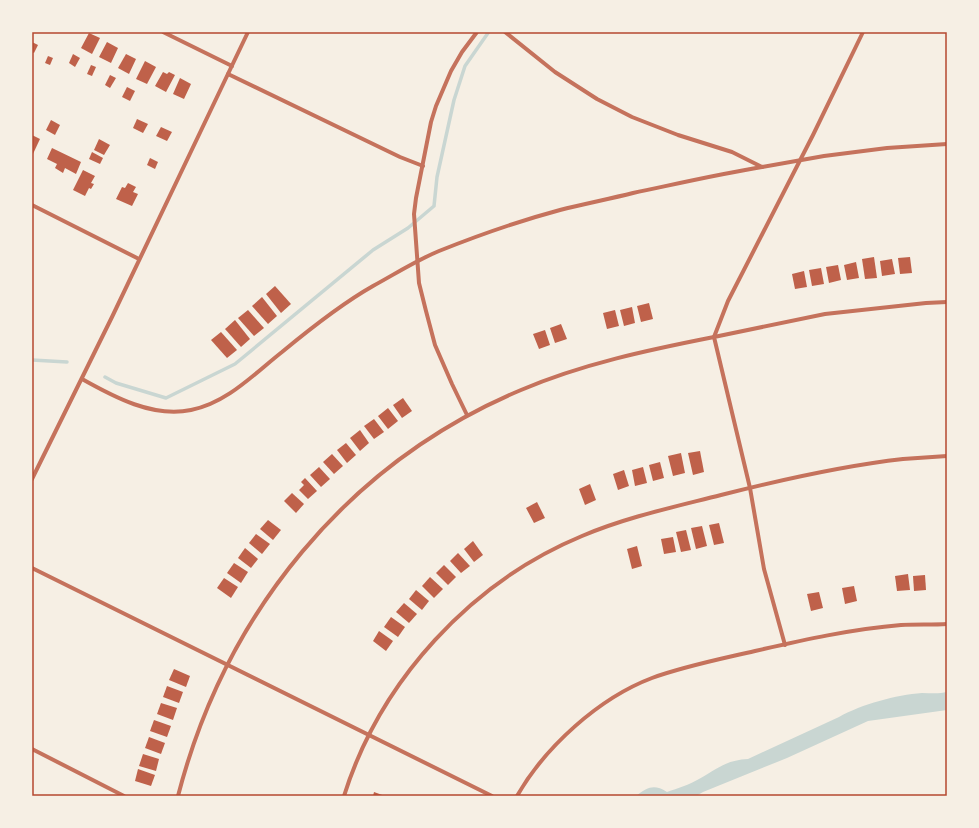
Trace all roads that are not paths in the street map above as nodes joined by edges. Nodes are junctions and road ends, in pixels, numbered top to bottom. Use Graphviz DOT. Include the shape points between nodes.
graph roads {
  1 [pos="163,32"];
  2 [pos="248,32"];
  3 [pos="477,32"];
  4 [pos="505,32"];
  5 [pos="863,32"];
  6 [pos="232,66"];
  7 [pos="228,74"];
  8 [pos="947,144"];
  9 [pos="800,160"];
  10 [pos="423,166"];
  11 [pos="762,167"];
  12 [pos="32,204"];
  13 [pos="139,259"];
  14 [pos="417,262"];
  15 [pos="947,302"];
  16 [pos="714,337"];
  17 [pos="82,379"];
  18 [pos="467,415"];
  19 [pos="947,456"];
  20 [pos="32,479"];
  21 [pos="750,488"];
  22 [pos="32,568"];
  23 [pos="947,624"];
  24 [pos="784,645"];
  25 [pos="227,665"];
  26 [pos="370,735"];
  27 [pos="32,749"];
  28 [pos="124,796"];
  29 [pos="178,796"];
  30 [pos="344,796"];
  31 [pos="492,796"];
  32 [pos="517,796"];
  1 -- 6 [label="street"];
  2 -- 6 [label="street"];
  3 -- 10 [label="street" via="462,52 444,86 431,122"];
  4 -- 11 [label="street" via="555,72 597,99 632,117 732,152"];
  5 -- 9 [label="street"];
  6 -- 7 [label="street"];
  7 -- 10 [label="street"];
  7 -- 13 [label="street"];
  8 -- 9 [label="street" via="887,148"];
  9 -- 11 [label="street"];
  9 -- 16 [label="street" via="728,301"];
  10 -- 14 [label="street" via="414,214"];
  11 -- 14 [label="street" via="714,175 562,210 495,230 438,251"];
  12 -- 13 [label="street"];
  13 -- 17 [label="street"];
  14 -- 17 [label="street" via="349,301 233,391 220,400 202,407 177,412 154,410 114,396"];
  14 -- 18 [label="street" via="419,283 435,345"];
  15 -- 16 [label="street" via="826,314"];
  16 -- 18 [label="street" via="623,356 582,368 523,389"];
  16 -- 21 [label="street"];
  17 -- 20 [label="street"];
  18 -- 25 [label="street" via="389,467 322,528 268,596"];
  19 -- 21 [label="street" via="837,470"];
  21 -- 24 [label="street" via="764,569"];
  21 -- 26 [label="street" via="610,525 561,546 516,572 473,604 429,647 393,694"];
  22 -- 25 [label="street"];
  23 -- 24 [label="street" via="902,625 830,635"];
  24 -- 32 [label="street" via="677,670 622,693 590,715 554,748 529,777"];
  25 -- 26 [label="street"];
  25 -- 29 [label="street" via="195,741"];
  26 -- 30 [label="street"];
  26 -- 31 [label="street"];
  27 -- 28 [label="street"];
}
